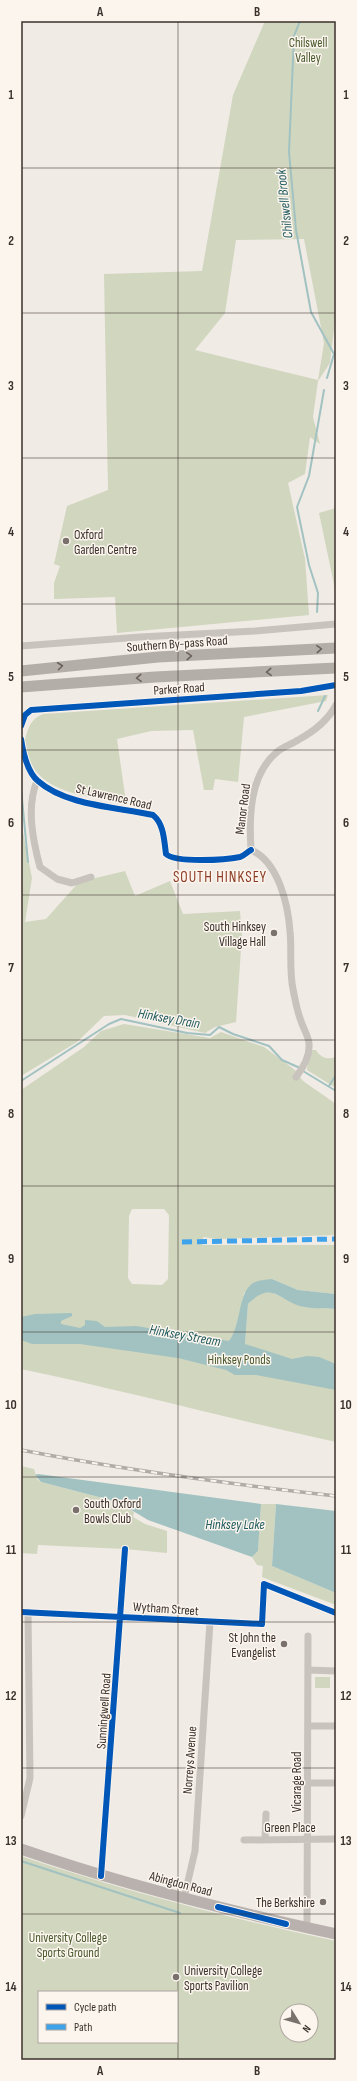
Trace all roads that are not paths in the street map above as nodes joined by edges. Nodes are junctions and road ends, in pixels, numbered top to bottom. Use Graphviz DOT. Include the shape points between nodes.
graph roads {
  1 [pos="336,624"];
  2 [pos="21,646"];
  3 [pos="336,648"];
  4 [pos="336,668"];
  5 [pos="21,671"];
  6 [pos="336,685"];
  7 [pos="21,686"];
  8 [pos="336,705"];
  9 [pos="21,726"];
  10 [pos="21,739"];
  11 [pos="37,781"];
  12 [pos="250,850"];
  13 [pos="91,877"];
  14 [pos="299,1072"];
  15 [pos="125,1549"];
  16 [pos="24,1612"];
  17 [pos="120,1616"];
  18 [pos="210,1622"];
  19 [pos="262,1624"];
  20 [pos="308,1636"];
  21 [pos="308,1670"];
  22 [pos="336,1671"];
  23 [pos="308,1726"];
  24 [pos="336,1726"];
  25 [pos="307,1782"];
  26 [pos="336,1783"];
  27 [pos="266,1814"];
  28 [pos="21,1816"];
  29 [pos="265,1839"];
  30 [pos="308,1839"];
  31 [pos="336,1839"];
  32 [pos="244,1840"];
  33 [pos="21,1849"];
  34 [pos="101,1876"];
  35 [pos="184,1898"];
  36 [pos="307,1928"];
  37 [pos="336,1934"];
  1 -- 2 [label="street"];
  5 -- 3 [label="highway, Southern By-pass Road, one-way" via="158,657"];
  4 -- 7 [label="highway, one-way"];
  6 -- 9 [label="street, Parker Road" via="302,691 31,710 25,715"];
  8 -- 12 [label="street, Manor Road" via="320,725 276,752 264,768 255,786"];
  10 -- 11 [label="street" via="29,767"];
  11 -- 12 [label="street, St Lawrence Road" via="71,798 153,815 158,819 163,832 166,854 169,857 181,860 242,857"];
  11 -- 13 [label="street" via="31,805 40,867 57,879 72,883"];
  12 -- 14 [label="street, Manor Road" via="260,854 270,866 286,908 293,988 300,1020 310,1043 308,1056"];
  15 -- 17 [label="street, Sunningwell Road"];
  16 -- 17 [label="street, Wytham Street"];
  16 -- 28 [label="street" via="30,1778"];
  17 -- 18 [label="street, Wytham Street"];
  17 -- 34 [label="street, Sunningwell Road"];
  18 -- 19 [label="street, Wytham Street"];
  18 -- 35 [label="street, Norreys Avenue" via="195,1851"];
  20 -- 21 [label="street, Vicarage Road"];
  21 -- 22 [label="street"];
  21 -- 23 [label="street, Vicarage Road"];
  23 -- 24 [label="street"];
  23 -- 25 [label="street, Vicarage Road"];
  25 -- 26 [label="street"];
  25 -- 30 [label="street, Vicarage Road"];
  27 -- 29 [label="street"];
  29 -- 30 [label="street, Green Place"];
  29 -- 32 [label="street, Green Place"];
  30 -- 31 [label="street, Green Place"];
  30 -- 36 [label="street, Vicarage Road"];
  33 -- 34 [label="main road, Abingdon Road"];
  34 -- 35 [label="main road, Abingdon Road"];
  35 -- 36 [label="main road, Abingdon Road"];
  36 -- 37 [label="main road, Abingdon Road"];
}
